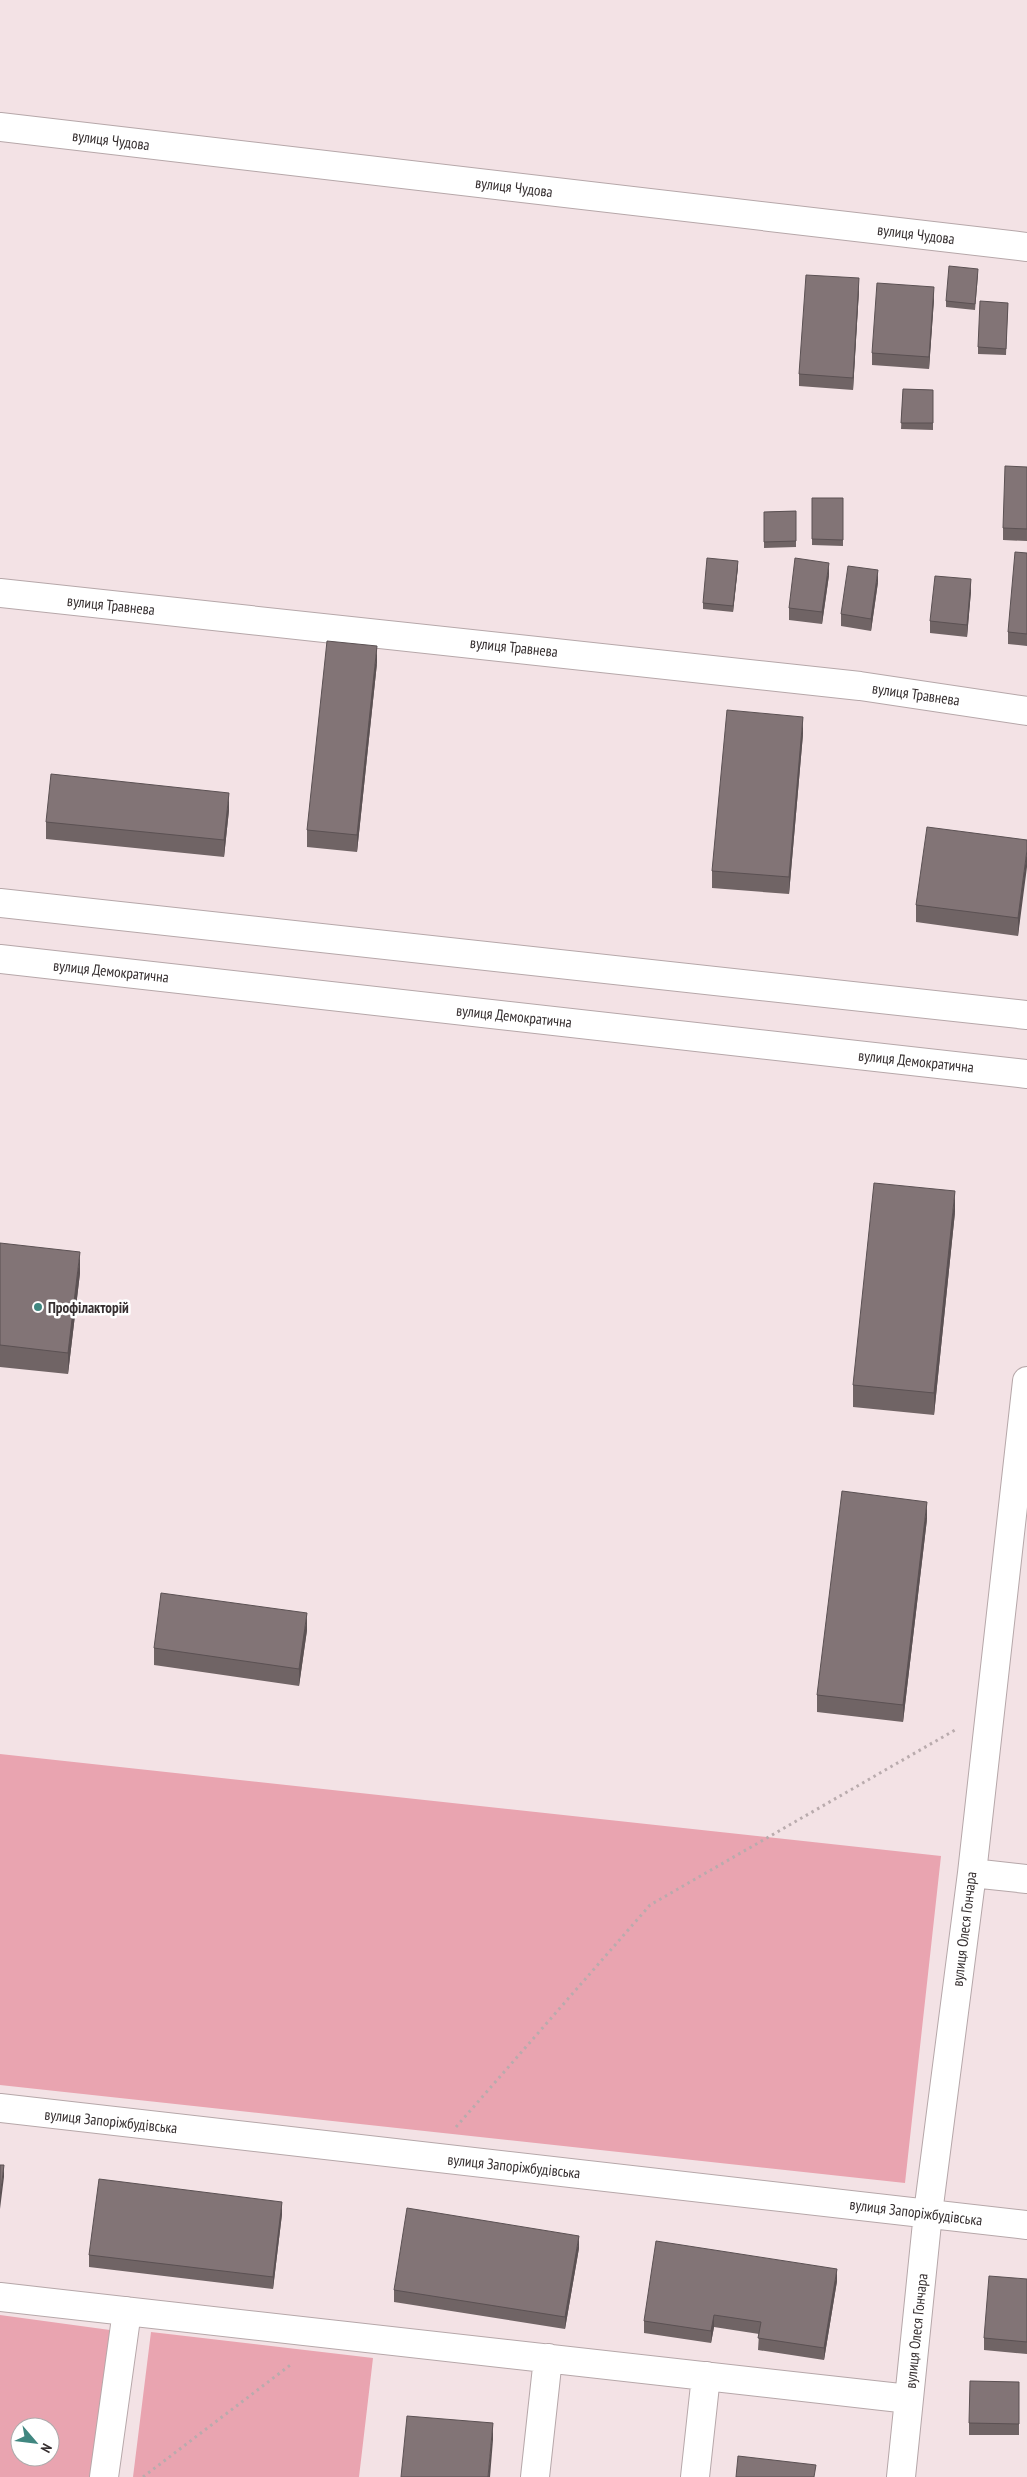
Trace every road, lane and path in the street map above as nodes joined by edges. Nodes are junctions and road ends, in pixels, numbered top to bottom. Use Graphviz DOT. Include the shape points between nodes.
graph roads {
  1 [pos="0,127"];
  2 [pos="1027,247"];
  3 [pos="0,593"];
  4 [pos="1027,710"];
  5 [pos="0,903"];
  6 [pos="0,959"];
  7 [pos="1027,1014"];
  8 [pos="1027,1074"];
  9 [pos="1027,1381"];
  10 [pos="1023,1467"];
  11 [pos="990,1710"];
  12 [pos="972,1873"];
  13 [pos="1027,1879"];
  14 [pos="0,2108"];
  15 [pos="429,2157"];
  16 [pos="928,2213"];
  17 [pos="1027,2225"];
  18 [pos="0,2297"];
  19 [pos="127,2311"];
  20 [pos="331,2334"];
  21 [pos="548,2358"];
  22 [pos="706,2376"];
  23 [pos="909,2399"];
  24 [pos="104,2477"];
  25 [pos="142,2477"];
  26 [pos="535,2477"];
  27 [pos="695,2477"];
  28 [pos="901,2477"];
  1 -- 2 [label="street, вулиця Чудова"];
  3 -- 4 [label="street, вулиця Травнева" via="860,686"];
  5 -- 7 [label="street"];
  6 -- 8 [label="street, вулиця Демократична"];
  9 -- 10 [label="street, вулиця Олеся Гончара"];
  10 -- 11 [label="street, вулиця Олеся Гончара"];
  11 -- 12 [label="street, вулиця Олеся Гончара"];
  11 -- 15 [label="path" via="650,1905"];
  12 -- 13 [label="street"];
  12 -- 16 [label="street, вулиця Олеся Гончара"];
  14 -- 15 [label="street, вулиця Запоріжбудівська"];
  15 -- 16 [label="street, вулиця Запоріжбудівська"];
  16 -- 17 [label="street, вулиця Запоріжбудівська"];
  16 -- 23 [label="street, вулиця Олеся Гончара"];
  18 -- 19 [label="street"];
  19 -- 20 [label="street"];
  19 -- 24 [label="street"];
  20 -- 21 [label="street"];
  20 -- 25 [label="path"];
  21 -- 22 [label="street"];
  21 -- 26 [label="street"];
  22 -- 23 [label="street"];
  22 -- 27 [label="street"];
  23 -- 28 [label="street, вулиця Олеся Гончара"];
}
